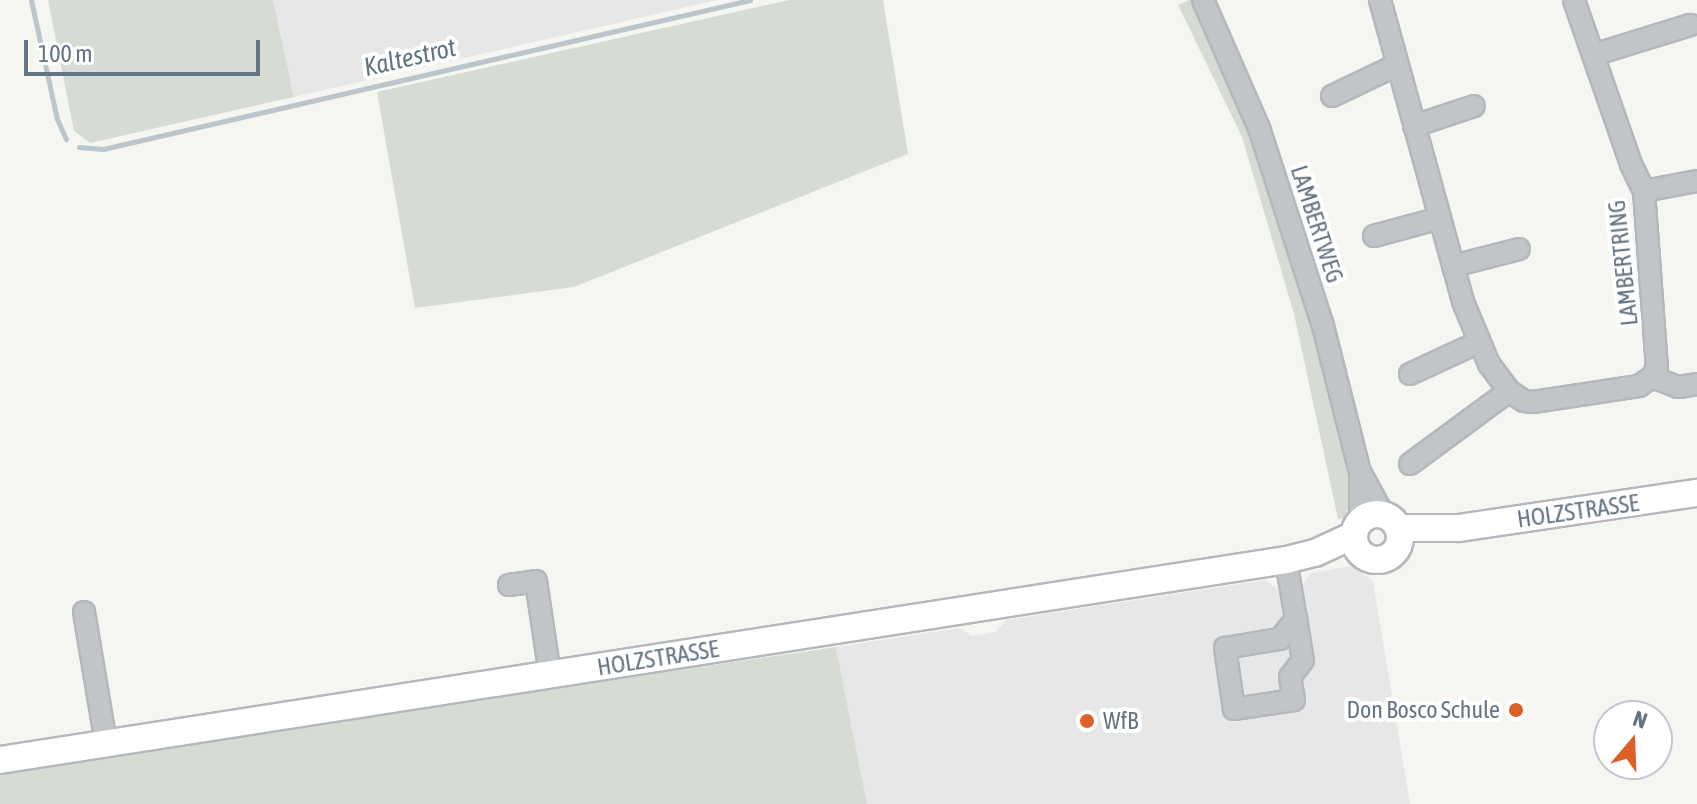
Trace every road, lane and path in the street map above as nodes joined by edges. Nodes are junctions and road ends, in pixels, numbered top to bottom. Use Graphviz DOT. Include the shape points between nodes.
graph roads {
  1 [pos="1203,0"];
  2 [pos="1380,0"];
  3 [pos="1574,0"];
  4 [pos="1690,25"];
  5 [pos="1593,55"];
  6 [pos="1397,65"];
  7 [pos="1332,96"];
  8 [pos="1474,106"];
  9 [pos="1414,126"];
  10 [pos="1697,181"];
  11 [pos="1644,191"];
  12 [pos="1440,218"];
  13 [pos="1374,236"];
  14 [pos="1519,249"];
  15 [pos="1453,266"];
  16 [pos="1479,342"];
  17 [pos="1410,374"];
  18 [pos="1652,377"];
  19 [pos="1697,384"];
  20 [pos="1509,391"];
  21 [pos="1410,464"];
  22 [pos="1697,493"];
  23 [pos="1376,533"];
  24 [pos="1286,560"];
  25 [pos="509,585"];
  26 [pos="84,612"];
  27 [pos="1296,619"];
  28 [pos="550,675"];
  29 [pos="106,743"];
  30 [pos="0,760"];
  1 -- 23 [label="street, LAMBERTWEG" via="1259,128 1323,326"];
  2 -- 6 [label="street"];
  3 -- 5 [label="street, LAMBERTRING"];
  4 -- 5 [label="street"];
  5 -- 11 [label="street, LAMBERTRING"];
  6 -- 7 [label="street"];
  6 -- 9 [label="street"];
  8 -- 9 [label="street"];
  9 -- 12 [label="street"];
  10 -- 11 [label="street"];
  11 -- 18 [label="street, LAMBERTRING" via="1658,355"];
  12 -- 13 [label="street"];
  12 -- 15 [label="street"];
  14 -- 15 [label="street"];
  15 -- 16 [label="street"];
  16 -- 17 [label="street"];
  16 -- 20 [label="street"];
  18 -- 19 [label="street" via="1678,387"];
  18 -- 20 [label="street" via="1639,386 1533,402"];
  20 -- 21 [label="street"];
  22 -- 23 [label="main road, HOLZSTRASSE" via="1459,528"];
  23 -- 24 [label="main road, HOLZSTRASSE"];
  24 -- 27 [label="street"];
  24 -- 28 [label="main road, HOLZSTRASSE"];
  25 -- 28 [label="street" via="543,580"];
  26 -- 29 [label="street"];
  27 -- 27 [label="street" via="1280,639 1225,648 1234,709 1294,700 1290,677 1303,660"];
  28 -- 29 [label="main road, HOLZSTRASSE"];
  29 -- 30 [label="main road, HOLZSTRASSE"];
}
